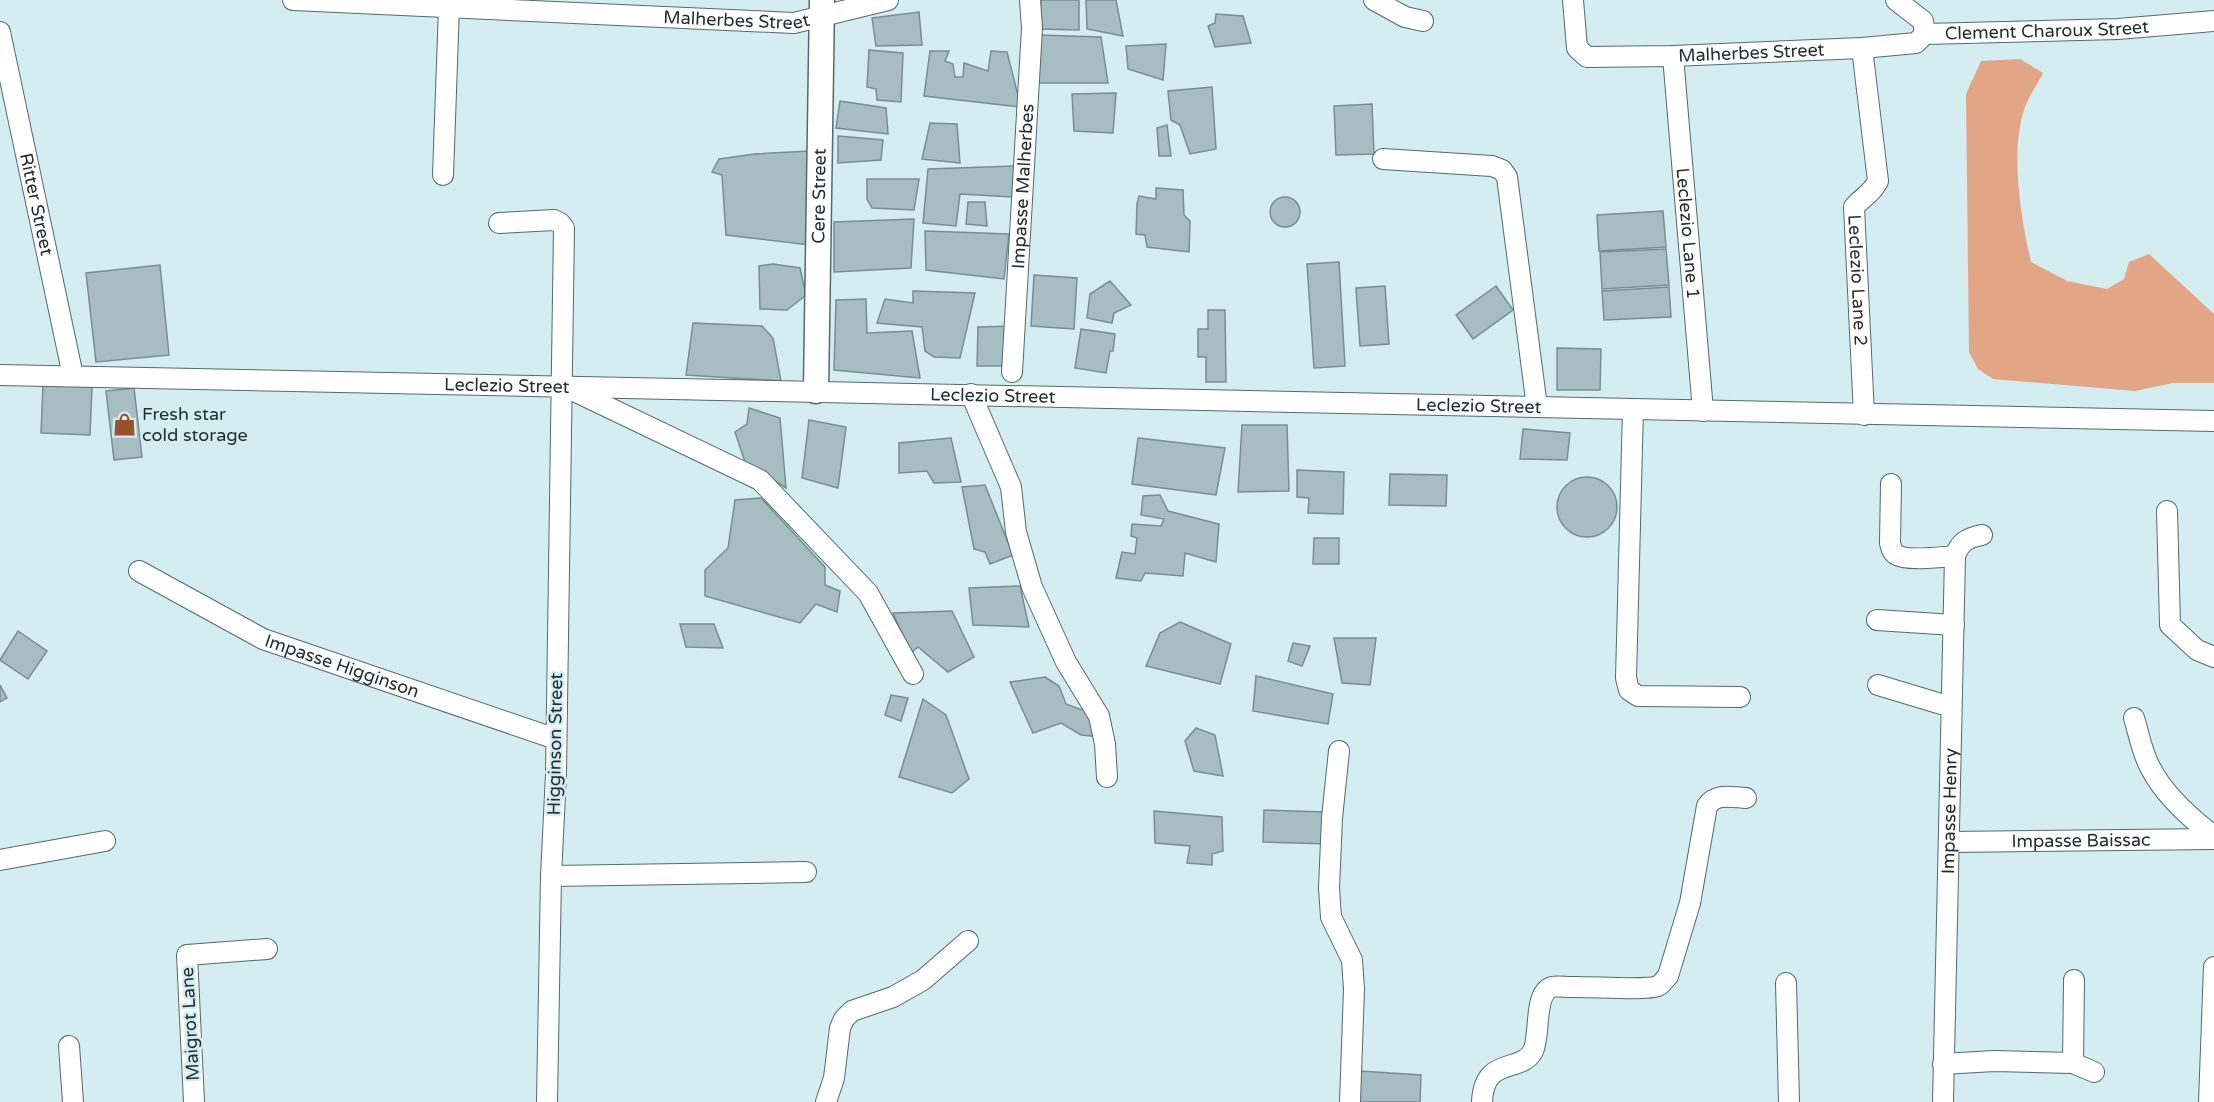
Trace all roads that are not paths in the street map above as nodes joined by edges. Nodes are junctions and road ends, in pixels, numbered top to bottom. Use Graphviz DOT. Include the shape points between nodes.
graph roads {
  1 [pos="292,0"];
  2 [pos="888,0"];
  3 [pos="1030,0"];
  4 [pos="1374,0"];
  5 [pos="1573,0"];
  6 [pos="1896,0"];
  7 [pos="578,6"];
  8 [pos="449,7"];
  9 [pos="822,7"];
  10 [pos="1423,21"];
  11 [pos="2214,21"];
  12 [pos="0,32"];
  13 [pos="1925,34"];
  14 [pos="1862,48"];
  15 [pos="1673,56"];
  16 [pos="1383,159"];
  17 [pos="443,175"];
  18 [pos="500,223"];
  19 [pos="1012,372"];
  20 [pos="0,375"];
  21 [pos="73,376"];
  22 [pos="562,385"];
  23 [pos="816,391"];
  24 [pos="971,394"];
  25 [pos="1537,407"];
  26 [pos="1633,409"];
  27 [pos="1703,411"];
  28 [pos="1864,415"];
  29 [pos="2214,421"];
  30 [pos="1891,484"];
  31 [pos="2167,511"];
  32 [pos="1982,535"];
  33 [pos="1955,556"];
  34 [pos="139,571"];
  35 [pos="1877,620"];
  36 [pos="1954,624"];
  37 [pos="2214,657"];
  38 [pos="913,674"];
  39 [pos="1878,685"];
  40 [pos="1740,697"];
  41 [pos="1951,706"];
  42 [pos="2134,718"];
  43 [pos="556,739"];
  44 [pos="1339,751"];
  45 [pos="1107,777"];
  46 [pos="1746,798"];
  47 [pos="2214,837"];
  48 [pos="105,842"];
  49 [pos="1949,842"];
  50 [pos="0,860"];
  51 [pos="806,872"];
  52 [pos="551,876"];
  53 [pos="968,941"];
  54 [pos="267,949"];
  55 [pos="2214,967"];
  56 [pos="2074,980"];
  57 [pos="1786,982"];
  58 [pos="69,1046"];
  59 [pos="2073,1063"];
  60 [pos="1943,1064"];
  61 [pos="2094,1072"];
  62 [pos="73,1102"];
  63 [pos="194,1102"];
  64 [pos="547,1102"];
  65 [pos="826,1102"];
  66 [pos="1350,1102"];
  67 [pos="1482,1102"];
  68 [pos="1789,1102"];
  69 [pos="1943,1102"];
  70 [pos="2209,1102"];
  1 -- 8 [label="street, Malherbes Street"];
  2 -- 9 [label="street, Malherbes Street"];
  3 -- 19 [label="street, Impasse Malherbes" via="1032,28"];
  4 -- 10 [label="street" via="1405,17"];
  5 -- 15 [label="street, Malherbes Street" via="1577,48 1587,57"];
  6 -- 13 [label="street, Clement Charoux Street" via="1923,21"];
  7 -- 8 [label="street, Malherbes Street"];
  7 -- 9 [label="street, Malherbes Street" via="794,22"];
  8 -- 17 [label="street"];
  9 -- 23 [label="street, Cere Street"];
  11 -- 13 [label="street, Clement Charoux Street" via="2118,29"];
  12 -- 21 [label="street, Ritter Street"];
  13 -- 14 [label="street, Malherbes Street" via="1916,42"];
  14 -- 15 [label="street, Malherbes Street"];
  14 -- 28 [label="street, Leclezio Lane 2" via="1878,181 1872,193 1854,207"];
  15 -- 27 [label="street, Leclezio Lane 1"];
  16 -- 25 [label="street" via="1492,166 1507,177"];
  18 -- 22 [label="street, Higginson Street" via="554,220 564,228"];
  20 -- 21 [label="street, Leclezio Street"];
  21 -- 22 [label="street, Leclezio Street"];
  22 -- 23 [label="street, Leclezio Street"];
  22 -- 38 [label="street" via="760,480 868,593"];
  22 -- 43 [label="street, Higginson Street"];
  23 -- 24 [label="street, Leclezio Street"];
  24 -- 25 [label="street, Leclezio Street"];
  24 -- 45 [label="street" via="1011,487 1016,532 1032,586 1066,662 1099,717 1106,744"];
  25 -- 26 [label="street, Leclezio Street"];
  26 -- 27 [label="street, Leclezio Street"];
  26 -- 40 [label="street" via="1626,678 1629,690 1638,696"];
  27 -- 28 [label="street, Leclezio Street"];
  28 -- 29 [label="street, Leclezio Street"];
  30 -- 33 [label="street" via="1890,543 1896,555"];
  31 -- 37 [label="street" via="2170,625 2197,650"];
  32 -- 33 [label="street" via="1964,541"];
  33 -- 36 [label="street, Impasse Henry"];
  34 -- 43 [label="street, Impasse Higginson" via="263,639"];
  35 -- 36 [label="street"];
  36 -- 41 [label="street, Impasse Henry"];
  39 -- 41 [label="street"];
  41 -- 49 [label="street, Impasse Henry"];
  42 -- 47 [label="street" via="2150,767 2171,796"];
  43 -- 52 [label="street, Higginson Street"];
  44 -- 66 [label="street" via="1329,888 1331,917 1352,960"];
  46 -- 67 [label="street" via="1719,797 1707,807 1690,903 1668,976 1660,985 1649,988 1552,987 1544,992 1532,1053 1524,1061 1498,1068 1487,1080"];
  47 -- 49 [label="street, Impasse Baissac"];
  48 -- 50 [label="street"];
  49 -- 60 [label="street, Impasse Henry"];
  51 -- 52 [label="street"];
  52 -- 64 [label="street, Higginson Street"];
  53 -- 65 [label="street" via="923,980 893,997 852,1011 844,1019"];
  54 -- 63 [label="street, Maigrot Lane" via="187,955"];
  55 -- 70 [label="street"];
  56 -- 59 [label="street"];
  57 -- 68 [label="street"];
  58 -- 62 [label="street"];
  59 -- 60 [label="street"];
  59 -- 61 [label="street"];
  60 -- 69 [label="street, Impasse Henry"];
}
